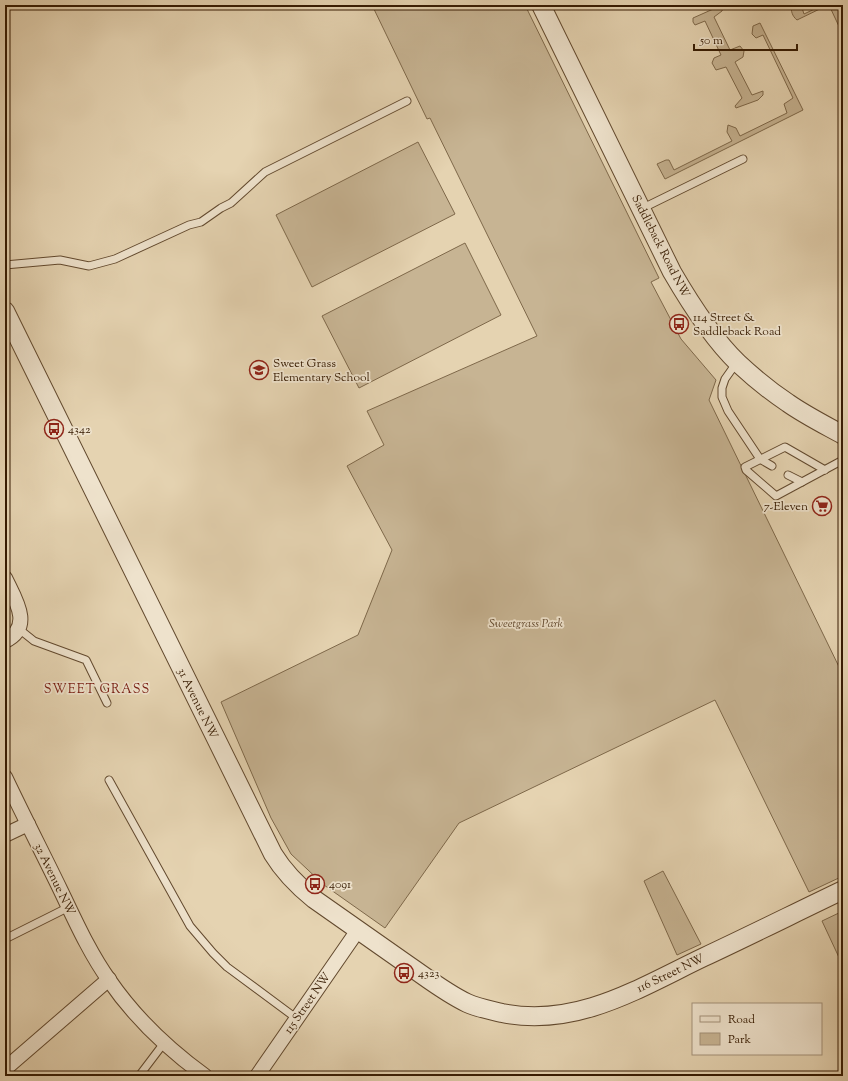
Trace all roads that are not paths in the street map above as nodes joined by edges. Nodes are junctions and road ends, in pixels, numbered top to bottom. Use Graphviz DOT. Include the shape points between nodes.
graph roads {
  1 [pos="541,5"];
  2 [pos="407,101"];
  3 [pos="743,160"];
  4 [pos="641,209"];
  5 [pos="5,266"];
  6 [pos="6,315"];
  7 [pos="737,362"];
  8 [pos="843,435"];
  9 [pos="760,459"];
  10 [pos="841,461"];
  11 [pos="772,466"];
  12 [pos="825,470"];
  13 [pos="788,475"];
  14 [pos="802,482"];
  15 [pos="5,578"];
  16 [pos="19,630"];
  17 [pos="5,641"];
  18 [pos="107,702"];
  19 [pos="5,777"];
  20 [pos="109,780"];
  21 [pos="28,824"];
  22 [pos="5,835"];
  23 [pos="843,890"];
  24 [pos="69,908"];
  25 [pos="358,930"];
  26 [pos="5,939"];
  27 [pos="108,979"];
  28 [pos="487,1010"];
  29 [pos="296,1018"];
  30 [pos="164,1044"];
  31 [pos="5,1069"];
  32 [pos="139,1076"];
  33 [pos="205,1076"];
  34 [pos="257,1076"];
  1 -- 4 [label="street, Saddleback Road NW"];
  2 -- 5 [label="lane" via="265,172 231,203 201,222 115,259 89,266 60,260"];
  3 -- 4 [label="lane"];
  4 -- 7 [label="street, Saddleback Road NW" via="685,295"];
  6 -- 25 [label="street, 31 Avenue NW" via="272,854 302,890"];
  7 -- 8 [label="street, Saddleback Road NW" via="789,404"];
  7 -- 9 [label="lane" via="725,379 722,397 728,411"];
  9 -- 11 [label="lane"];
  9 -- 12 [label="lane" via="785,446"];
  9 -- 14 [label="lane" via="745,467 746,470 776,496"];
  10 -- 12 [label="lane"];
  12 -- 14 [label="lane"];
  13 -- 14 [label="lane"];
  15 -- 16 [label="street" via="20,614"];
  16 -- 17 [label="street"];
  16 -- 18 [label="lane" via="34,641 86,660"];
  19 -- 21 [label="street, 32 Avenue NW"];
  20 -- 29 [label="lane" via="190,926 227,967"];
  21 -- 22 [label="street"];
  21 -- 24 [label="street, 32 Avenue NW"];
  23 -- 28 [label="street, 116 Street NW" via="634,991 594,1007 557,1015 534,1016"];
  24 -- 26 [label="lane"];
  24 -- 27 [label="street, 32 Avenue NW"];
  25 -- 28 [label="street, 31 Avenue NW" via="467,1003"];
  25 -- 29 [label="street, 115 Street NW"];
  27 -- 30 [label="street, 32 Avenue NW"];
  27 -- 31 [label="street"];
  29 -- 34 [label="street, 115 Street NW"];
  30 -- 32 [label="lane"];
  30 -- 33 [label="street, 32 Avenue NW"];
}
